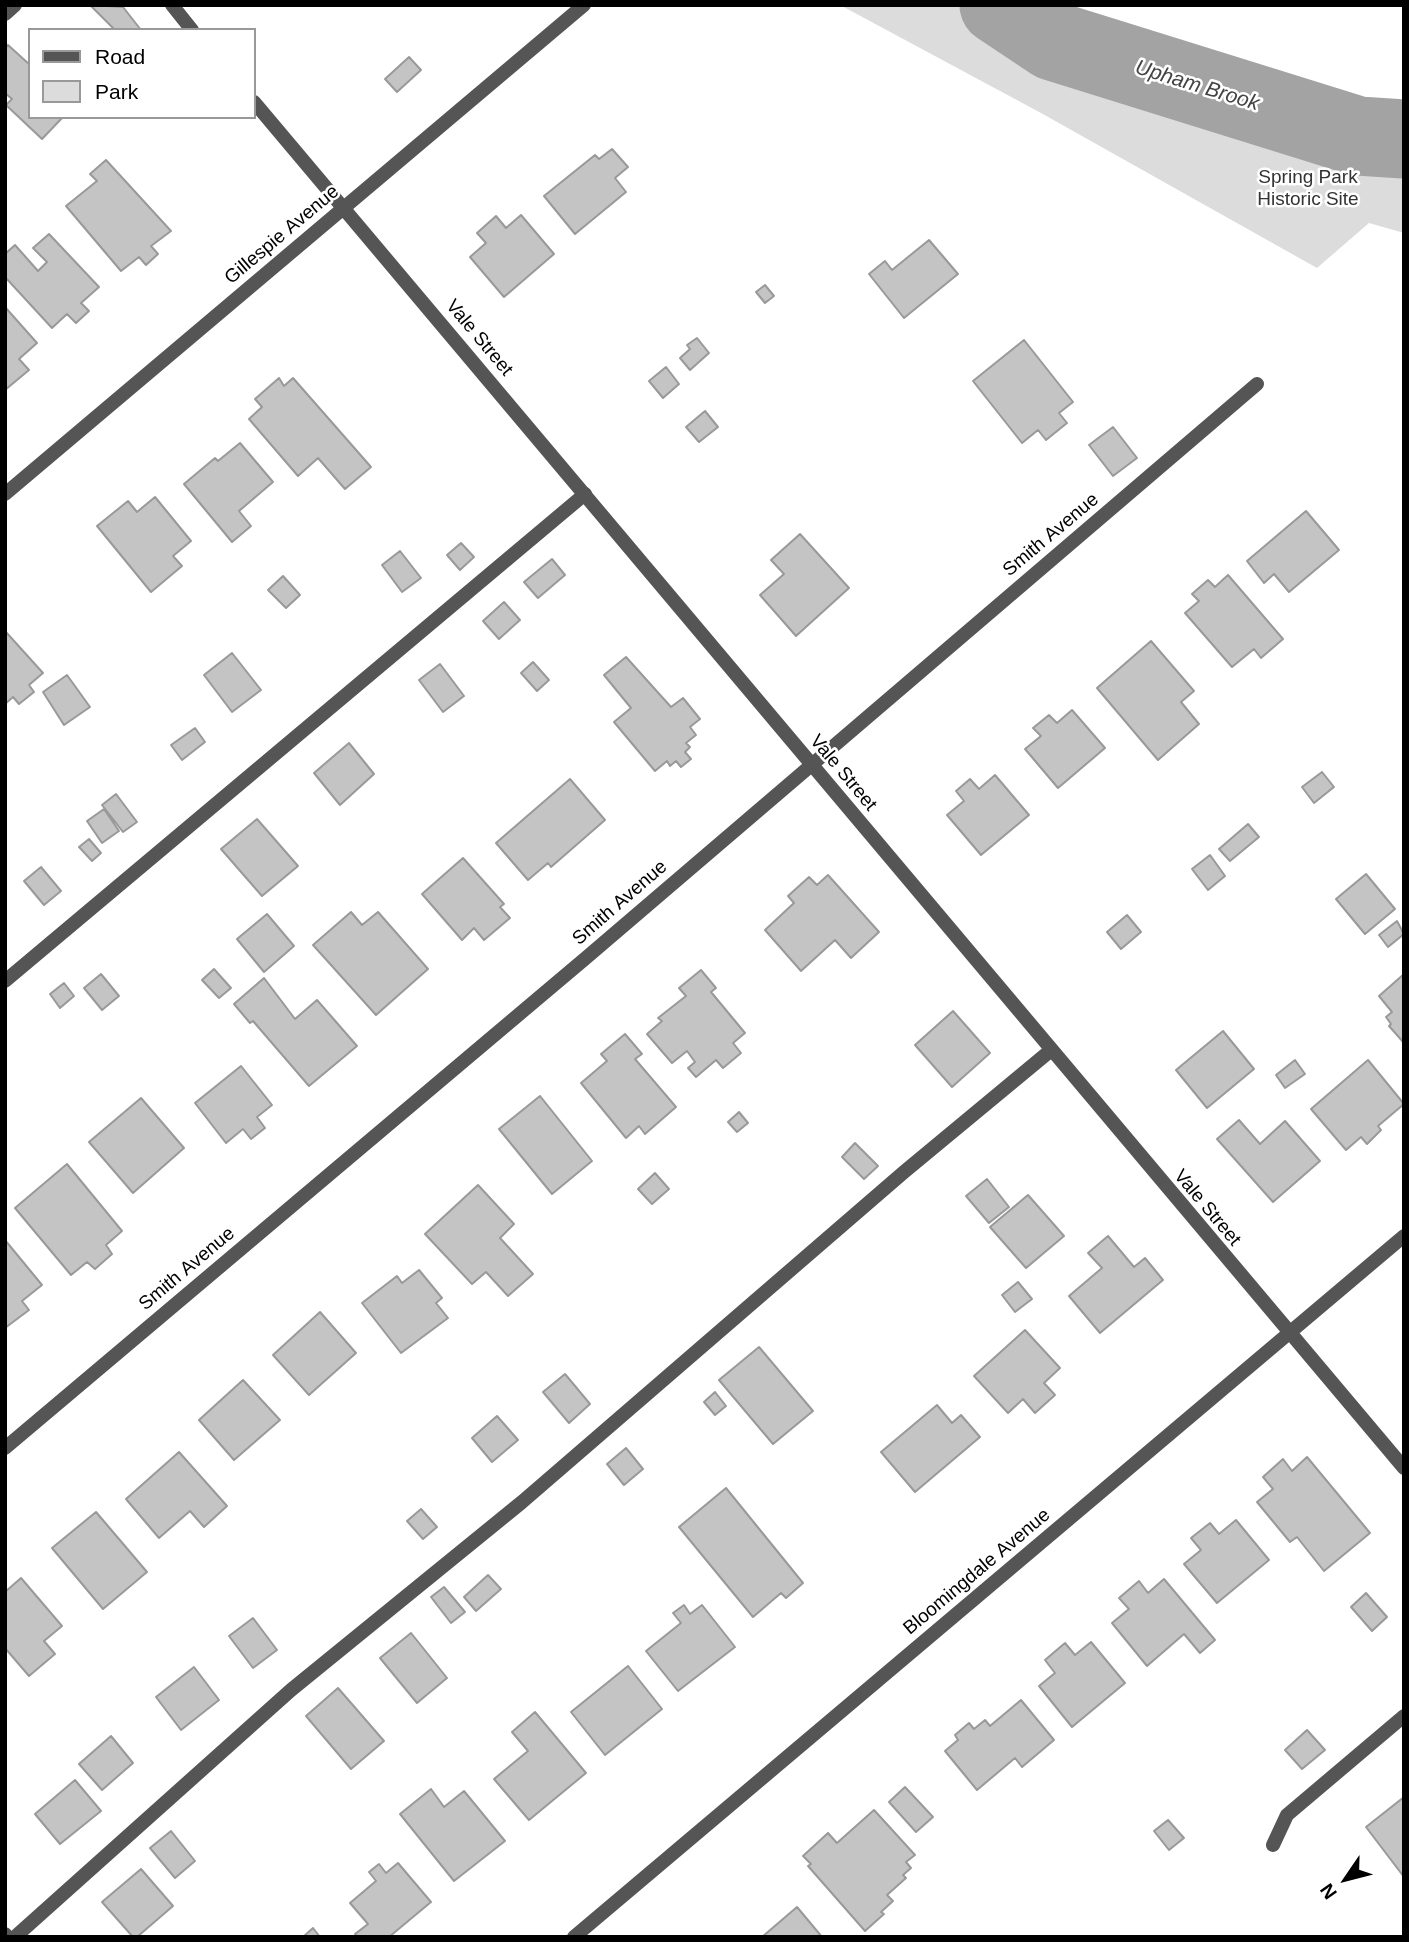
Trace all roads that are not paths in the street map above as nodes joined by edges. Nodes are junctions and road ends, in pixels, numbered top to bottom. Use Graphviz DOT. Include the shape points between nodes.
graph roads {
  1 [pos="15,5"];
  2 [pos="172,5"];
  3 [pos="584,5"];
  4 [pos="5,15"];
  5 [pos="190,28"];
  6 [pos="256,104"];
  7 [pos="344,208"];
  8 [pos="1257,384"];
  9 [pos="5,494"];
  10 [pos="585,494"];
  11 [pos="811,765"];
  12 [pos="5,981"];
  13 [pos="1050,1051"];
  14 [pos="1404,1236"];
  15 [pos="1289,1335"];
  16 [pos="5,1448"];
  17 [pos="1404,1468"];
  18 [pos="1404,1716"];
  19 [pos="1273,1845"];
  20 [pos="15,1937"];
  21 [pos="574,1937"];
  1 -- 4 [label="street"];
  2 -- 5 [label="street"];
  3 -- 7 [label="street, Gillespie Avenue"];
  6 -- 7 [label="street, Vale Street"];
  7 -- 9 [label="street, Gillespie Avenue"];
  7 -- 10 [label="street, Vale Street"];
  8 -- 11 [label="street, Smith Avenue"];
  10 -- 11 [label="street, Vale Street"];
  10 -- 12 [label="street"];
  11 -- 13 [label="street, Vale Street"];
  11 -- 16 [label="street, Smith Avenue"];
  13 -- 15 [label="street, Vale Street"];
  13 -- 20 [label="street" via="522,1502 292,1690"];
  14 -- 15 [label="street, Bloomingdale Avenue"];
  15 -- 17 [label="street, Vale Street"];
  15 -- 21 [label="street, Bloomingdale Avenue"];
  18 -- 19 [label="street" via="1287,1815"];
}
